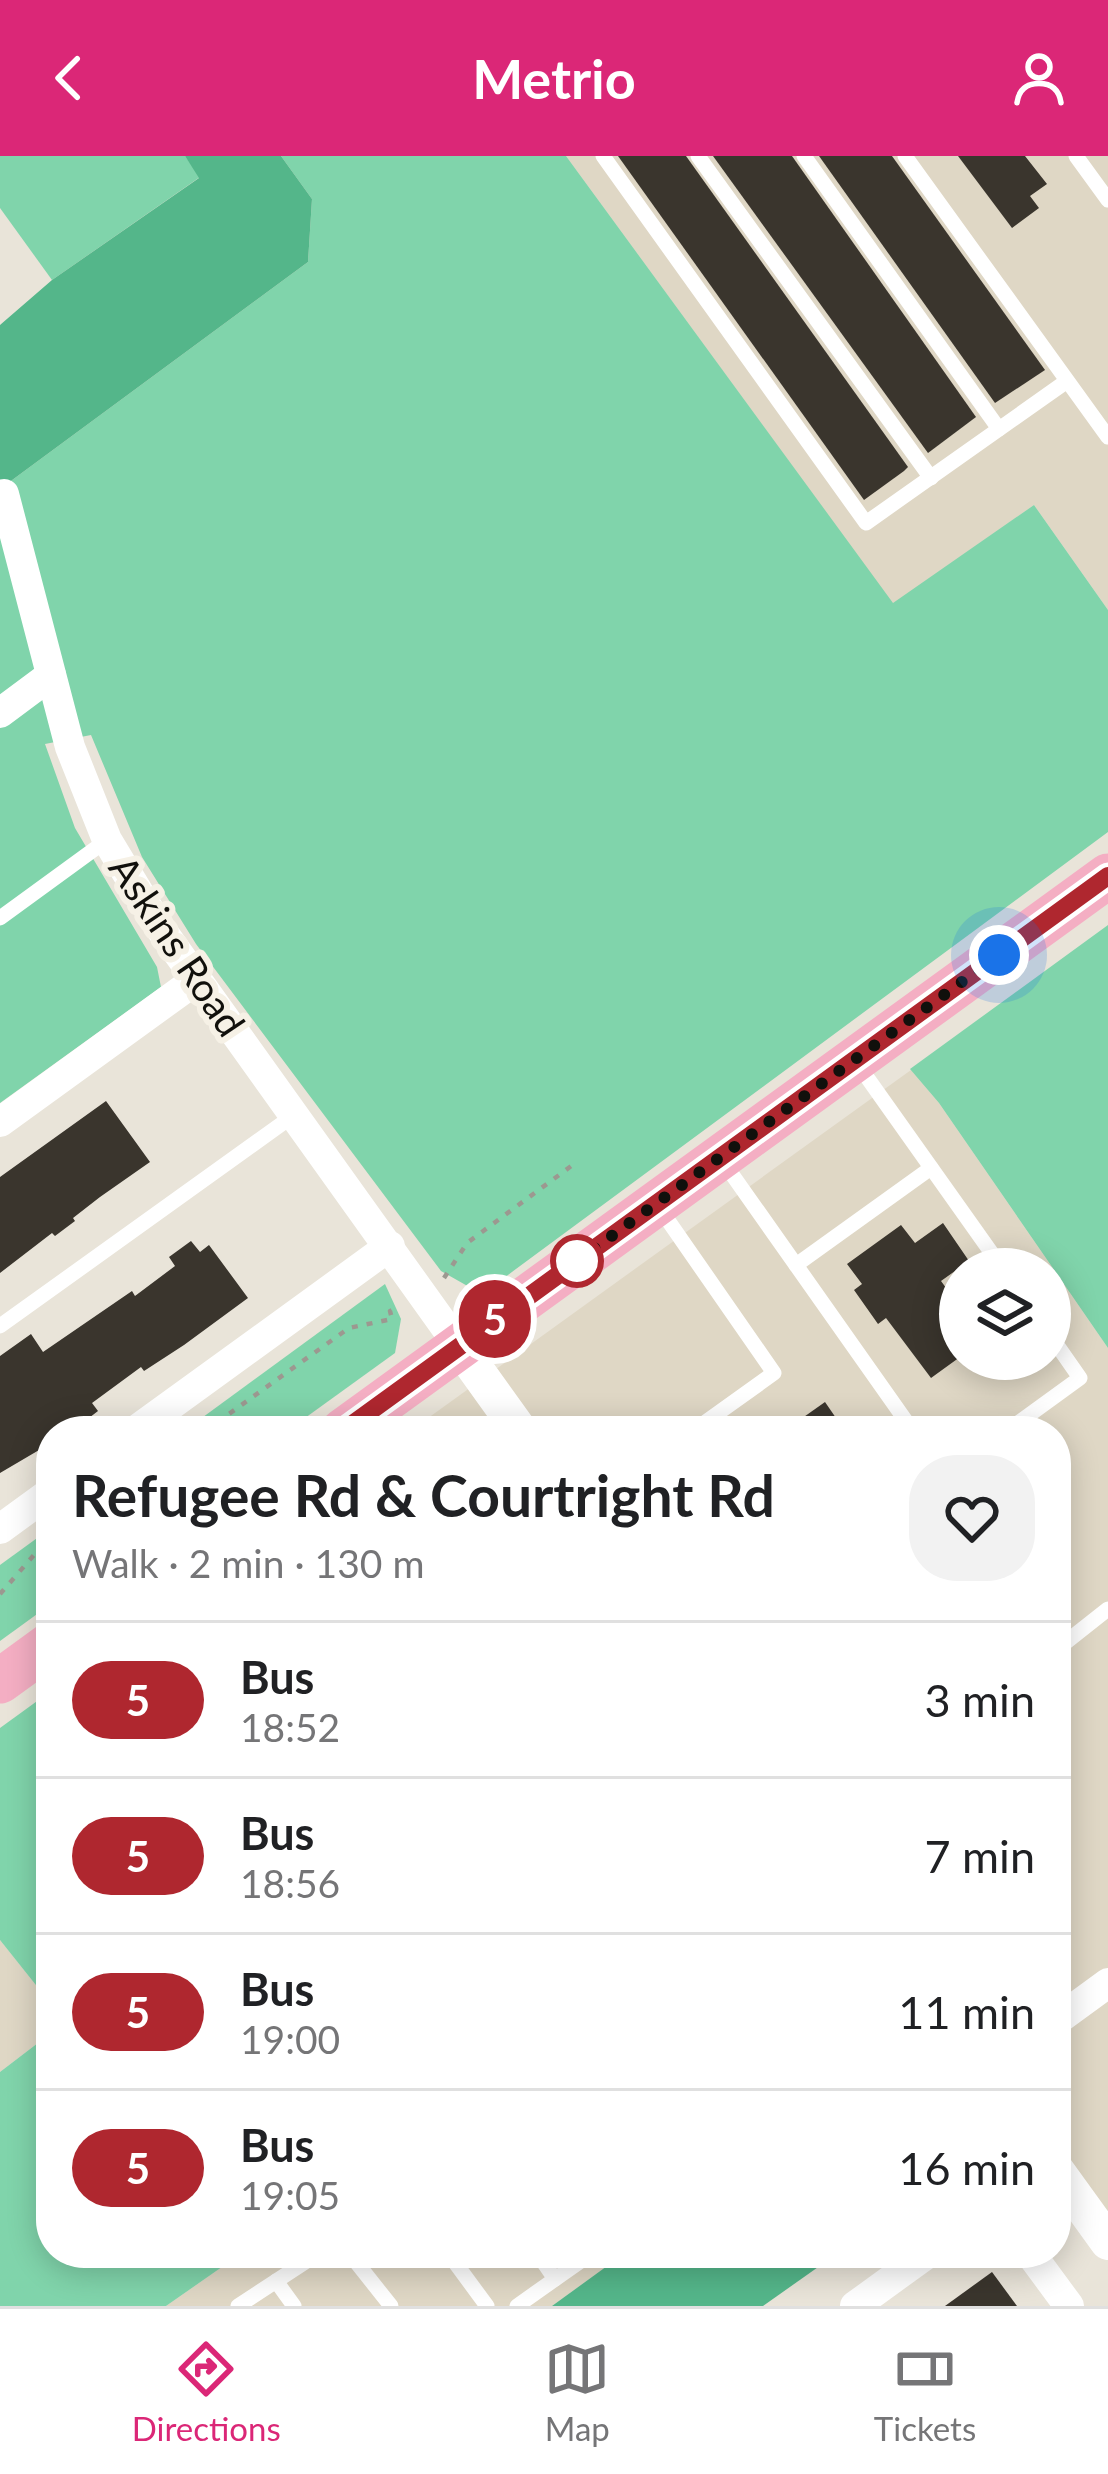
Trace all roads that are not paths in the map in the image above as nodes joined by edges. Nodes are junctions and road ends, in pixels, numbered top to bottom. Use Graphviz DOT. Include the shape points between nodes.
graph roads {
  1 [pos="603,156"];
  2 [pos="698,156"];
  3 [pos="804,156"];
  4 [pos="905,156"];
  5 [pos="1076,156"];
  6 [pos="1108,200"];
  7 [pos="1067,381"];
  8 [pos="999,429"];
  9 [pos="1108,437"];
  10 [pos="931,478"];
  11 [pos="4,510"];
  12 [pos="51,675"];
  13 [pos="0,713"];
  14 [pos="106,840"];
  15 [pos="1108,876"];
  16 [pos="0,918"];
  17 [pos="196,980"];
  18 [pos="854,1059"];
  19 [pos="294,1114"];
  20 [pos="0,1122"];
  21 [pos="720,1157"];
  22 [pos="931,1168"];
  23 [pos="656,1203"];
  24 [pos="390,1246"];
  25 [pos="988,1248"];
  26 [pos="796,1265"];
  27 [pos="0,1326"];
  28 [pos="459,1346"];
  29 [pos="1071,1365"];
  30 [pos="156,1416"];
  31 [pos="363,1416"];
  32 [pos="509,1416"];
  33 [pos="713,1416"];
  34 [pos="902,1416"];
  35 [pos="1028,1416"];
  36 [pos="36,1503"];
  37 [pos="0,1529"];
  38 [pos="1108,1609"];
  39 [pos="1071,1638"];
  40 [pos="36,1655"];
  41 [pos="0,1681"];
  42 [pos="1108,1983"];
  43 [pos="1071,2010"];
  44 [pos="1071,2191"];
  45 [pos="1108,2242"];
  46 [pos="296,2268"];
  47 [pos="361,2268"];
  48 [pos="459,2268"];
  49 [pos="547,2268"];
  50 [pos="571,2268"];
  51 [pos="907,2268"];
  52 [pos="1041,2268"];
  53 [pos="555,2279"];
  54 [pos="276,2281"];
  55 [pos="238,2306"];
  56 [pos="294,2306"];
  57 [pos="392,2306"];
  58 [pos="487,2306"];
  59 [pos="517,2306"];
  60 [pos="855,2306"];
  61 [pos="1069,2306"];
  1 -- 10 [label="lane" via="866,524"];
  2 -- 10 [label="lane"];
  3 -- 8 [label="lane"];
  4 -- 7 [label="lane"];
  5 -- 6 [label="lane"];
  7 -- 8 [label="lane"];
  7 -- 9 [label="lane"];
  8 -- 10 [label="lane"];
  11 -- 12 [label="street, Askins Road"];
  12 -- 13 [label="street"];
  12 -- 14 [label="street, Askins Road"];
  14 -- 16 [label="lane"];
  14 -- 17 [label="street, Askins Road"];
  15 -- 18 [label="main road"];
  17 -- 19 [label="street, Askins Road"];
  17 -- 20 [label="street"];
  18 -- 21 [label="main road"];
  18 -- 22 [label="lane"];
  19 -- 24 [label="street, Askins Road"];
  19 -- 27 [label="lane"];
  21 -- 23 [label="main road"];
  21 -- 26 [label="lane"];
  22 -- 25 [label="lane"];
  22 -- 26 [label="lane"];
  23 -- 28 [label="main road"];
  23 -- 33 [label="lane" via="774,1373"];
  24 -- 28 [label="street, Askins Road"];
  24 -- 30 [label="street"];
  26 -- 34 [label="lane"];
  28 -- 31 [label="main road"];
  28 -- 32 [label="street"];
  29 -- 35 [label="lane" via="1080,1378"];
  36 -- 37 [label="street"];
  38 -- 39 [label="lane"];
  40 -- 41 [label="main road"];
  42 -- 43 [label="street"];
  44 -- 45 [label="street"];
  46 -- 54 [label="lane"];
  47 -- 57 [label="lane"];
  48 -- 58 [label="lane"];
  49 -- 53 [label="lane"];
  50 -- 53 [label="lane"];
  51 -- 60 [label="street"];
  52 -- 61 [label="street"];
  53 -- 59 [label="lane"];
  54 -- 55 [label="lane"];
  54 -- 56 [label="lane"];
}
